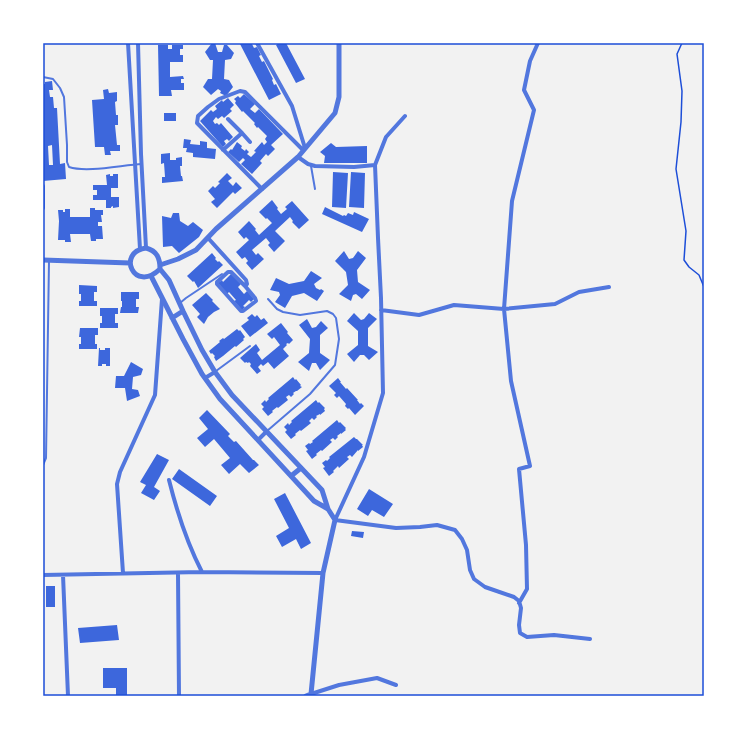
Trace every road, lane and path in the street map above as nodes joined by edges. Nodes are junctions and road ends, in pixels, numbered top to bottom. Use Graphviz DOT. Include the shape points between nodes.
graph roads {
  1 [pos="128,43"];
  2 [pos="138,43"];
  3 [pos="257,43"];
  4 [pos="339,43"];
  5 [pos="538,43"];
  6 [pos="682,43"];
  7 [pos="43,77"];
  8 [pos="405,116"];
  9 [pos="228,119"];
  10 [pos="242,133"];
  11 [pos="250,142"];
  12 [pos="304,149"];
  13 [pos="223,150"];
  14 [pos="298,157"];
  15 [pos="136,164"];
  16 [pos="142,164"];
  17 [pos="311,165"];
  18 [pos="375,165"];
  19 [pos="43,186"];
  20 [pos="262,189"];
  21 [pos="315,189"];
  22 [pos="43,208"];
  23 [pos="208,238"];
  24 [pos="146,248"];
  25 [pos="140,249"];
  26 [pos="43,260"];
  27 [pos="49,260"];
  28 [pos="130,263"];
  29 [pos="160,267"];
  30 [pos="222,274"];
  31 [pos="151,276"];
  32 [pos="245,286"];
  33 [pos="609,287"];
  34 [pos="704,287"];
  35 [pos="162,299"];
  36 [pos="268,299"];
  37 [pos="180,303"];
  38 [pos="504,309"];
  39 [pos="381,310"];
  40 [pos="183,311"];
  41 [pos="172,318"];
  42 [pos="250,346"];
  43 [pos="215,372"];
  44 [pos="205,378"];
  45 [pos="267,431"];
  46 [pos="258,440"];
  47 [pos="43,465"];
  48 [pos="301,468"];
  49 [pos="291,476"];
  50 [pos="168,480"];
  51 [pos="328,509"];
  52 [pos="335,520"];
  53 [pos="178,572"];
  54 [pos="202,572"];
  55 [pos="123,573"];
  56 [pos="323,573"];
  57 [pos="43,575"];
  58 [pos="63,575"];
  59 [pos="519,603"];
  60 [pos="590,639"];
  61 [pos="396,685"];
  62 [pos="311,694"];
  63 [pos="68,696"];
  64 [pos="180,696"];
  65 [pos="306,696"];
  1 -- 15 [label="street"];
  2 -- 16 [label="street"];
  3 -- 12 [label="street" via="292,106"];
  4 -- 12 [label="street" via="339,97 335,113"];
  5 -- 38 [label="street" via="530,61 524,90 534,110 512,201"];
  6 -- 34 [label="path" via="677,54 682,91 676,169 686,231 684,260 689,268 699,275"];
  7 -- 15 [label="lane" via="53,79 64,97 69,167 88,169"];
  8 -- 18 [label="street" via="386,137"];
  9 -- 10 [label="street"];
  10 -- 11 [label="street"];
  10 -- 13 [label="street"];
  12 -- 13 [label="street" via="245,92 240,92 219,99 198,116 197,123"];
  12 -- 14 [label="street"];
  13 -- 20 [label="street"];
  14 -- 17 [label="street"];
  14 -- 20 [label="street"];
  15 -- 16 [label="lane"];
  15 -- 25 [label="street"];
  16 -- 24 [label="street"];
  17 -- 18 [label="street"];
  17 -- 21 [label="lane"];
  18 -- 39 [label="street"];
  19 -- 22 [label="street"];
  20 -- 23 [label="street"];
  23 -- 29 [label="street" via="196,250"];
  23 -- 32 [label="street" via="246,280"];
  24 -- 25 [label="street"];
  24 -- 29 [label="street" via="158,256"];
  25 -- 28 [label="street" via="133,254"];
  26 -- 27 [label="street"];
  27 -- 28 [label="street"];
  27 -- 47 [label="lane" via="46,458"];
  28 -- 31 [label="street" via="137,275 146,278"];
  29 -- 31 [label="street"];
  29 -- 37 [label="street"];
  30 -- 37 [label="lane"];
  31 -- 35 [label="street"];
  32 -- 32 [label="street" via="231,272 217,282 241,311 256,301"];
  33 -- 38 [label="street" via="579,292 555,304"];
  35 -- 41 [label="street"];
  35 -- 55 [label="street" via="155,395 117,484"];
  36 -- 45 [label="lane" via="283,312 300,315 327,311 333,314 339,339 335,365 310,394"];
  37 -- 40 [label="street"];
  38 -- 39 [label="street" via="454,305 419,315"];
  38 -- 59 [label="street" via="511,381 530,466 518,469 526,545 527,589"];
  39 -- 52 [label="street" via="383,392 364,457"];
  40 -- 41 [label="street"];
  40 -- 43 [label="street"];
  41 -- 44 [label="street"];
  42 -- 43 [label="lane"];
  43 -- 44 [label="street"];
  43 -- 45 [label="street" via="232,395"];
  44 -- 46 [label="street" via="220,399"];
  45 -- 46 [label="street"];
  45 -- 48 [label="street"];
  46 -- 49 [label="street"];
  48 -- 49 [label="street"];
  48 -- 51 [label="street" via="322,490"];
  49 -- 51 [label="street" via="314,501"];
  50 -- 54 [label="street" via="175,507"];
  51 -- 52 [label="street"];
  52 -- 56 [label="street"];
  52 -- 59 [label="street" via="396,528 437,525 455,530 467,550 474,579 485,587 514,598"];
  53 -- 54 [label="street"];
  53 -- 55 [label="street"];
  53 -- 64 [label="street"];
  54 -- 56 [label="street"];
  55 -- 58 [label="street"];
  56 -- 62 [label="street"];
  57 -- 58 [label="street"];
  58 -- 63 [label="street"];
  59 -- 60 [label="street" via="520,633 527,637 554,635"];
  61 -- 62 [label="street" via="377,678 339,685"];
  62 -- 65 [label="street"];
}
